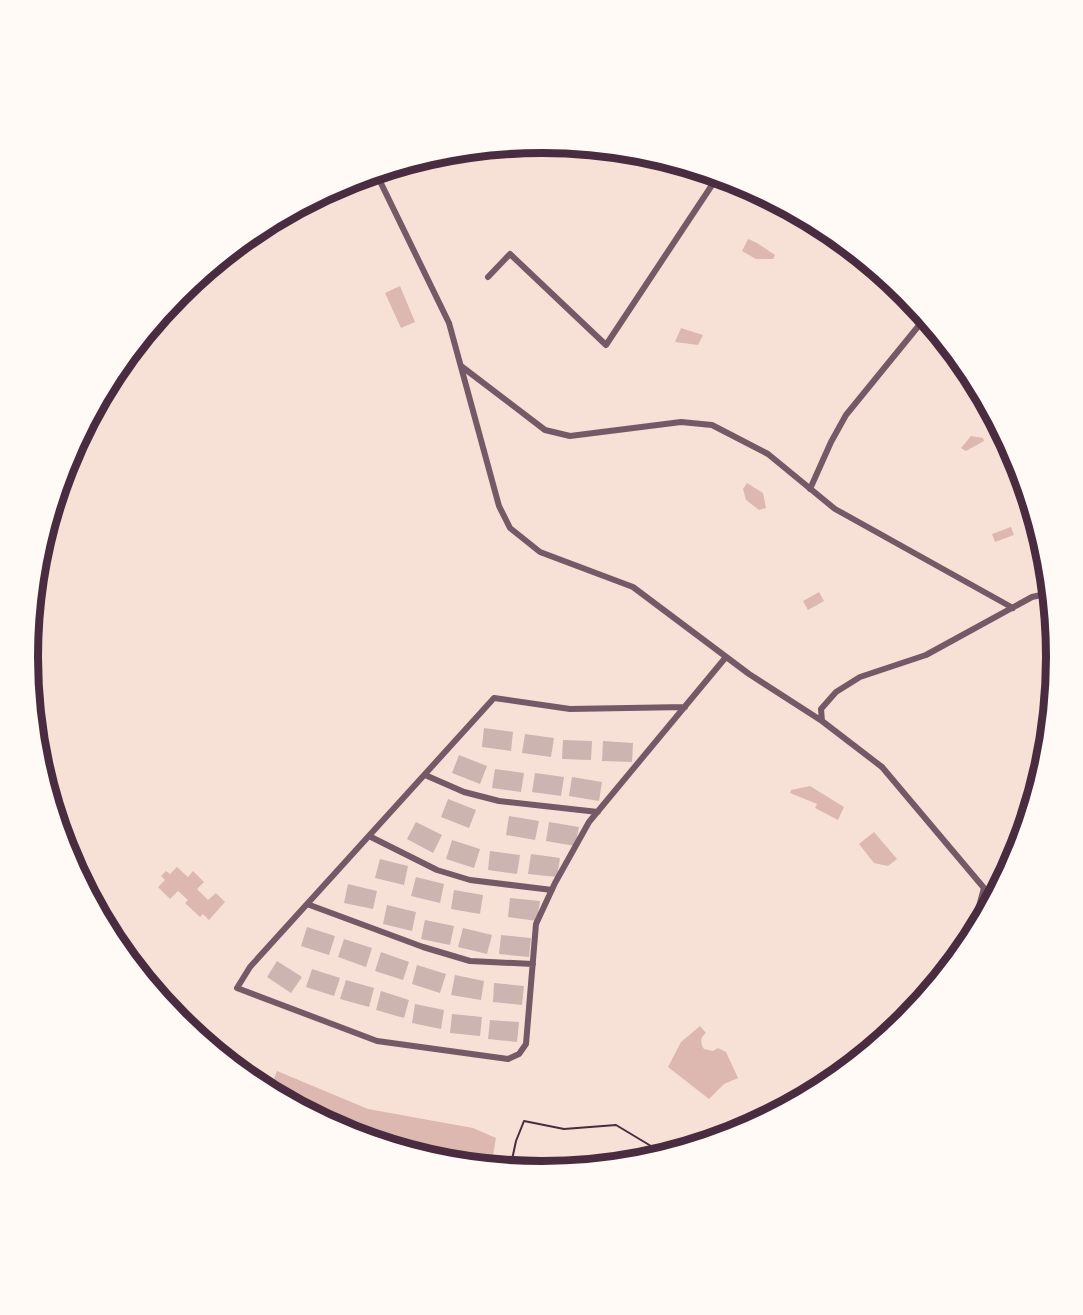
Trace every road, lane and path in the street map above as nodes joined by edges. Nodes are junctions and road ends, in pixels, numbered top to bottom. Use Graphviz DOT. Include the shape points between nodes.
graph roads {
  1 [pos="380,180"];
  2 [pos="713,184"];
  3 [pos="488,277"];
  4 [pos="920,325"];
  5 [pos="461,366"];
  6 [pos="810,489"];
  7 [pos="1042,595"];
  8 [pos="1013,608"];
  9 [pos="726,657"];
  10 [pos="685,707"];
  11 [pos="822,721"];
  12 [pos="425,775"];
  13 [pos="598,812"];
  14 [pos="369,836"];
  15 [pos="984,888"];
  16 [pos="552,890"];
  17 [pos="987,892"];
  18 [pos="307,904"];
  19 [pos="978,910"];
  20 [pos="533,964"];
  21 [pos="655,1148"];
  22 [pos="512,1160"];
  1 -- 5 [label="street" via="449,323"];
  2 -- 3 [label="street" via="606,345 510,254"];
  4 -- 6 [label="street" via="846,416"];
  5 -- 6 [label="street" via="545,430 570,436 681,422 712,425 768,454"];
  5 -- 9 [label="street" via="499,506 510,528 540,552 633,587"];
  6 -- 8 [label="street" via="835,509"];
  7 -- 8 [label="street"];
  8 -- 11 [label="street" via="926,655 860,677 836,692 820,709"];
  9 -- 10 [label="street"];
  9 -- 11 [label="street"];
  10 -- 12 [label="street" via="570,709 494,698"];
  10 -- 13 [label="street"];
  11 -- 15 [label="street" via="882,767"];
  12 -- 13 [label="street" via="464,792 499,801"];
  12 -- 14 [label="street"];
  13 -- 16 [label="street"];
  14 -- 16 [label="street" via="459,877"];
  14 -- 18 [label="street"];
  15 -- 17 [label="street"];
  15 -- 19 [label="street"];
  16 -- 20 [label="street" via="536,924"];
  18 -- 20 [label="street" via="470,961"];
  18 -- 20 [label="street" via="250,967 237,988 377,1041 508,1059 519,1054 526,1044"];
  21 -- 22 [label="path" via="616,1125 564,1129 524,1121"];
}
